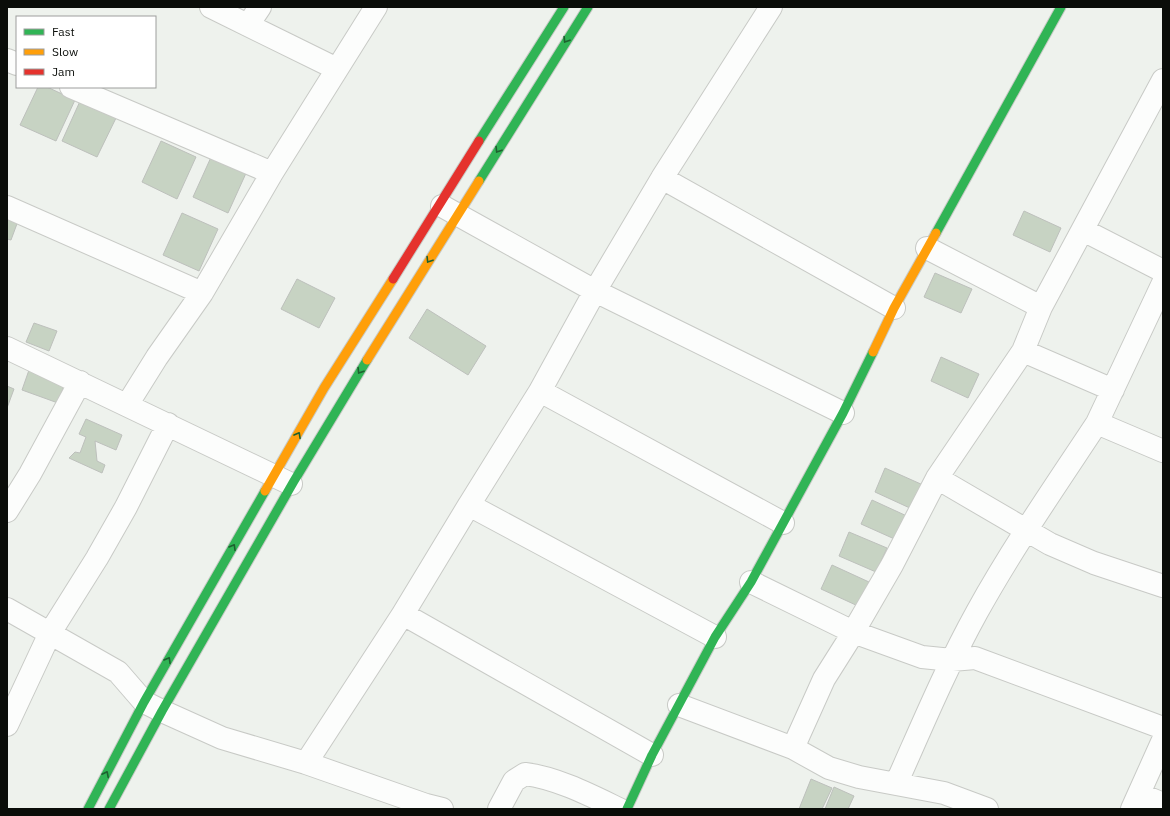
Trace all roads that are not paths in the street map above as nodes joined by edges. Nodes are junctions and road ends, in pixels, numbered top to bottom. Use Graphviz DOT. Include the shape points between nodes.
graph roads {
  1 [pos="211,7"];
  2 [pos="260,7"];
  3 [pos="376,7"];
  4 [pos="564,7"];
  5 [pos="588,7"];
  6 [pos="772,7"];
  7 [pos="1061,7"];
  8 [pos="248,25"];
  9 [pos="337,69"];
  10 [pos="1163,80"];
  11 [pos="73,88"];
  12 [pos="272,173"];
  13 [pos="662,178"];
  14 [pos="7,207"];
  15 [pos="449,209"];
  16 [pos="1084,230"];
  17 [pos="927,248"];
  18 [pos="1163,271"];
  19 [pos="1163,283"];
  20 [pos="595,291"];
  21 [pos="202,293"];
  22 [pos="1041,307"];
  23 [pos="894,308"];
  24 [pos="7,348"];
  25 [pos="1023,351"];
  26 [pos="80,382"];
  27 [pos="1113,390"];
  28 [pos="540,391"];
  29 [pos="127,405"];
  30 [pos="842,413"];
  31 [pos="1097,423"];
  32 [pos="168,424"];
  33 [pos="1163,451"];
  34 [pos="937,478"];
  35 [pos="283,480"];
  36 [pos="469,505"];
  37 [pos="7,511"];
  38 [pos="783,523"];
  39 [pos="1026,530"];
  40 [pos="751,582"];
  41 [pos="1163,586"];
  42 [pos="7,609"];
  43 [pos="403,614"];
  44 [pos="853,632"];
  45 [pos="50,633"];
  46 [pos="715,636"];
  47 [pos="952,660"];
  48 [pos="679,704"];
  49 [pos="153,706"];
  50 [pos="7,725"];
  51 [pos="1163,728"];
  52 [pos="1163,740"];
  53 [pos="793,748"];
  54 [pos="652,755"];
  55 [pos="306,763"];
  56 [pos="896,784"];
  57 [pos="1136,802"];
  58 [pos="1163,804"];
  59 [pos="88,809"];
  60 [pos="109,809"];
  61 [pos="442,809"];
  62 [pos="499,809"];
  63 [pos="619,809"];
  64 [pos="627,809"];
  65 [pos="987,809"];
  1 -- 8 [label="street"];
  2 -- 8 [label="street"];
  3 -- 9 [label="street"];
  4 -- 15 [label="street"];
  5 -- 15 [label="street, one-way"];
  6 -- 13 [label="street"];
  7 -- 17 [label="street"];
  8 -- 9 [label="street"];
  9 -- 12 [label="street"];
  10 -- 16 [label="street"];
  11 -- 12 [label="street"];
  12 -- 21 [label="street"];
  13 -- 20 [label="street"];
  13 -- 23 [label="street"];
  14 -- 21 [label="street"];
  15 -- 20 [label="street"];
  15 -- 35 [label="street, one-way" via="347,392"];
  35 -- 15 [label="street, one-way" via="324,388"];
  16 -- 18 [label="street"];
  16 -- 22 [label="street"];
  17 -- 22 [label="street"];
  17 -- 23 [label="street"];
  19 -- 27 [label="street"];
  20 -- 28 [label="street"];
  20 -- 30 [label="street"];
  21 -- 29 [label="street"];
  22 -- 25 [label="street"];
  23 -- 30 [label="street"];
  24 -- 26 [label="street"];
  25 -- 27 [label="street"];
  25 -- 34 [label="street"];
  26 -- 29 [label="street"];
  26 -- 37 [label="street"];
  27 -- 31 [label="street"];
  28 -- 36 [label="street"];
  28 -- 38 [label="street"];
  29 -- 32 [label="street"];
  30 -- 38 [label="street"];
  31 -- 33 [label="street"];
  31 -- 39 [label="street"];
  32 -- 35 [label="street"];
  32 -- 45 [label="street" via="126,507"];
  34 -- 39 [label="street"];
  34 -- 44 [label="street" via="892,565"];
  49 -- 35 [label="street, one-way"];
  35 -- 49 [label="street"];
  36 -- 43 [label="street"];
  36 -- 46 [label="street"];
  38 -- 40 [label="street"];
  39 -- 41 [label="street" via="1050,544 1094,563"];
  39 -- 47 [label="street" via="977,612"];
  40 -- 44 [label="street"];
  40 -- 46 [label="street"];
  42 -- 45 [label="street"];
  43 -- 54 [label="street"];
  43 -- 55 [label="street"];
  44 -- 47 [label="street" via="922,656"];
  44 -- 53 [label="street" via="824,678"];
  45 -- 49 [label="street" via="118,672"];
  45 -- 50 [label="street"];
  46 -- 48 [label="street"];
  47 -- 51 [label="street" via="975,658"];
  47 -- 56 [label="street"];
  48 -- 53 [label="street"];
  48 -- 54 [label="street"];
  49 -- 55 [label="street" via="222,738"];
  59 -- 49 [label="street, one-way"];
  49 -- 60 [label="street"];
  52 -- 57 [label="street"];
  53 -- 56 [label="street" via="829,768"];
  54 -- 64 [label="street"];
  55 -- 61 [label="street"];
  56 -- 65 [label="street" via="944,793"];
  57 -- 58 [label="street"];
  62 -- 63 [label="street" via="514,781 525,774 539,776 596,797"];
}
